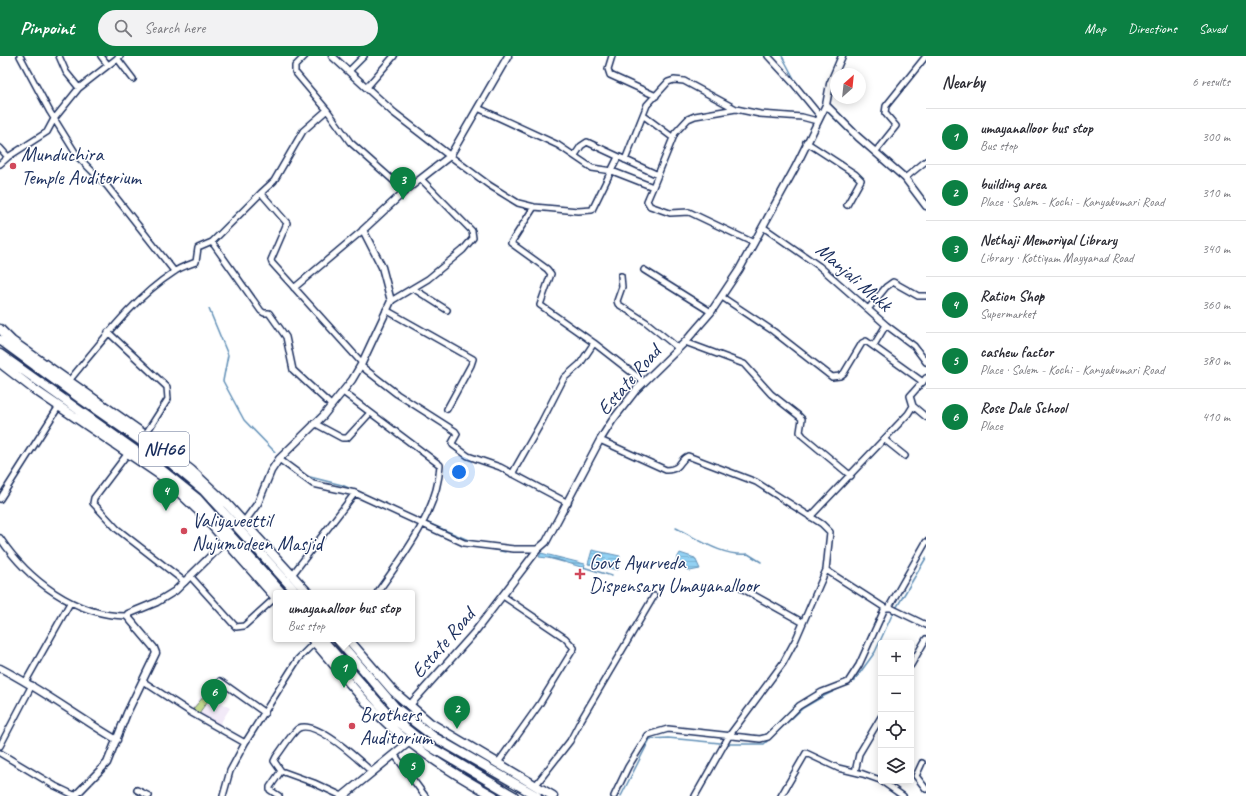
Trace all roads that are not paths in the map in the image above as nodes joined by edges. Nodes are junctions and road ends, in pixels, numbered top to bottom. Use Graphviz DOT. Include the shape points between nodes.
graph roads {
  1 [pos="20,56"];
  2 [pos="58,56"];
  3 [pos="101,56"];
  4 [pos="305,56"];
  5 [pos="332,56"];
  6 [pos="364,56"];
  7 [pos="394,56"];
  8 [pos="508,56"];
  9 [pos="612,56"];
  10 [pos="768,56"];
  11 [pos="842,56"];
  12 [pos="926,56"];
  13 [pos="119,57"];
  14 [pos="108,65"];
  15 [pos="349,71"];
  16 [pos="133,79"];
  17 [pos="367,87"];
  18 [pos="79,88"];
  19 [pos="656,96"];
  20 [pos="826,105"];
  21 [pos="478,108"];
  22 [pos="736,109"];
  23 [pos="327,110"];
  24 [pos="644,116"];
  25 [pos="818,118"];
  26 [pos="54,119"];
  27 [pos="672,137"];
  28 [pos="806,142"];
  29 [pos="0,148"];
  30 [pos="876,151"];
  31 [pos="575,155"];
  32 [pos="450,156"];
  33 [pos="8,157"];
  34 [pos="618,157"];
  35 [pos="625,160"];
  36 [pos="926,161"];
  37 [pos="0,164"];
  38 [pos="612,170"];
  39 [pos="658,175"];
  40 [pos="905,178"];
  41 [pos="421,179"];
  42 [pos="653,187"];
  43 [pos="405,192"];
  44 [pos="261,193"];
  45 [pos="847,205"];
  46 [pos="926,206"];
  47 [pos="534,207"];
  48 [pos="763,227"];
  49 [pos="363,230"];
  50 [pos="212,242"];
  51 [pos="754,243"];
  52 [pos="644,270"];
  53 [pos="174,271"];
  54 [pos="621,276"];
  55 [pos="294,288"];
  56 [pos="414,289"];
  57 [pos="926,296"];
  58 [pos="722,297"];
  59 [pos="391,301"];
  60 [pos="868,308"];
  61 [pos="386,310"];
  62 [pos="446,310"];
  63 [pos="711,312"];
  64 [pos="886,325"];
  65 [pos="0,329"];
  66 [pos="108,332"];
  67 [pos="0,340"];
  68 [pos="685,342"];
  69 [pos="594,343"];
  70 [pos="874,345"];
  71 [pos="678,348"];
  72 [pos="0,354"];
  73 [pos="926,362"];
  74 [pos="0,363"];
  75 [pos="361,365"];
  76 [pos="925,380"];
  77 [pos="68,382"];
  78 [pos="644,382"];
  79 [pos="343,392"];
  80 [pos="331,405"];
  81 [pos="59,406"];
  82 [pos="913,406"];
  83 [pos="447,409"];
  84 [pos="370,413"];
  85 [pos="926,417"];
  86 [pos="314,423"];
  87 [pos="145,435"];
  88 [pos="600,440"];
  89 [pos="885,440"];
  90 [pos="128,453"];
  91 [pos="905,456"];
  92 [pos="279,459"];
  93 [pos="512,474"];
  94 [pos="851,476"];
  95 [pos="355,493"];
  96 [pos="0,499"];
  97 [pos="568,503"];
  98 [pos="810,517"];
  99 [pos="244,522"];
  100 [pos="422,523"];
  101 [pos="0,538"];
  102 [pos="226,540"];
  103 [pos="926,542"];
  104 [pos="538,549"];
  105 [pos="826,570"];
  106 [pos="292,575"];
  107 [pos="191,576"];
  108 [pos="185,582"];
  109 [pos="743,589"];
  110 [pos="279,590"];
  111 [pos="294,590"];
  112 [pos="305,590"];
  113 [pos="379,590"];
  114 [pos="273,595"];
  115 [pos="503,596"];
  116 [pos="654,596"];
  117 [pos="273,601"];
  118 [pos="70,604"];
  119 [pos="888,608"];
  120 [pos="127,616"];
  121 [pos="802,622"];
  122 [pos="926,625"];
  123 [pos="926,639"];
  124 [pos="314,642"];
  125 [pos="318,642"];
  126 [pos="318,642"];
  127 [pos="340,642"];
  128 [pos="351,642"];
  129 [pos="914,660"];
  130 [pos="0,668"];
  131 [pos="26,681"];
  132 [pos="220,681"];
  133 [pos="144,682"];
  134 [pos="32,685"];
  135 [pos="409,706"];
  136 [pos="265,713"];
  137 [pos="878,722"];
  138 [pos="729,736"];
  139 [pos="117,740"];
  140 [pos="409,742"];
  141 [pos="244,743"];
  142 [pos="0,746"];
  143 [pos="0,753"];
  144 [pos="394,754"];
  145 [pos="922,763"];
  146 [pos="497,764"];
  147 [pos="281,771"];
  148 [pos="372,772"];
  149 [pos="855,772"];
  150 [pos="535,786"];
  151 [pos="926,789"];
  152 [pos="137,790"];
  153 [pos="76,796"];
  154 [pos="149,796"];
  155 [pos="223,796"];
  156 [pos="279,796"];
  157 [pos="342,796"];
  158 [pos="425,796"];
  159 [pos="494,796"];
  160 [pos="514,796"];
  161 [pos="537,796"];
  162 [pos="553,796"];
  163 [pos="614,796"];
  164 [pos="696,796"];
  165 [pos="781,796"];
  166 [pos="903,796"];
  1 -- 26 [label="street"];
  2 -- 18 [label="street" via="66,72"];
  3 -- 14 [label="street"];
  4 -- 23 [label="street" via="295,66 295,72"];
  5 -- 15 [label="street"];
  6 -- 15 [label="street"];
  7 -- 17 [label="street"];
  8 -- 21 [label="street"];
  9 -- 19 [label="street" via="608,69 610,75"];
  10 -- 25 [label="street" via="793,83"];
  11 -- 20 [label="street, Estate Road" via="830,84"];
  12 -- 30 [label="street" via="886,106 885,113 896,126"];
  13 -- 14 [label="street"];
  13 -- 16 [label="street"];
  14 -- 18 [label="street"];
  15 -- 17 [label="street"];
  17 -- 32 [label="street" via="393,112"];
  18 -- 26 [label="street"];
  19 -- 22 [label="street" via="668,82 678,80"];
  19 -- 35 [label="street" via="644,110"];
  20 -- 25 [label="street, Estate Road"];
  20 -- 30 [label="street"];
  21 -- 31 [label="street"];
  21 -- 32 [label="street"];
  22 -- 25 [label="street" via="760,114"];
  22 -- 27 [label="street" via="688,118"];
  23 -- 43 [label="street" via="350,142"];
  23 -- 44 [label="street" via="303,131 274,182"];
  24 -- 27 [label="street"];
  25 -- 28 [label="street, Estate Road"];
  26 -- 33 [label="street" via="47,132"];
  26 -- 53 [label="street" via="78,157 107,186"];
  27 -- 39 [label="street"];
  28 -- 45 [label="street" via="855,174 860,180"];
  28 -- 48 [label="street, Estate Road"];
  29 -- 33 [label="street"];
  30 -- 40 [label="street"];
  31 -- 34 [label="street" via="587,142"];
  31 -- 38 [label="street" via="592,168"];
  32 -- 41 [label="street"];
  32 -- 47 [label="street" via="512,201"];
  33 -- 37 [label="street"];
  34 -- 35 [label="street"];
  34 -- 38 [label="street"];
  35 -- 39 [label="street"];
  36 -- 40 [label="street"];
  38 -- 42 [label="street"];
  38 -- 47 [label="street" via="592,210"];
  39 -- 42 [label="street"];
  40 -- 46 [label="street"];
  41 -- 43 [label="street"];
  41 -- 56 [label="street" via="472,231 472,238 463,250"];
  42 -- 51 [label="street" via="647,204 670,213 689,212"];
  43 -- 49 [label="street"];
  44 -- 50 [label="street"];
  44 -- 55 [label="street" via="288,223 271,260"];
  47 -- 69 [label="street" via="511,243 550,271 551,277 540,303 542,308"];
  48 -- 51 [label="street, Estate Road"];
  48 -- 60 [label="street, Manjali Mukk" via="810,259"];
  49 -- 55 [label="street"];
  49 -- 59 [label="street" via="382,267"];
  50 -- 53 [label="street" via="198,248 196,262"];
  50 -- 80 [label="street" via="261,311 264,314 269,313 286,337 293,370"];
  51 -- 58 [label="street, Estate Road"];
  52 -- 63 [label="street"];
  53 -- 66 [label="street"];
  54 -- 71 [label="street" via="623,281 618,304 646,322"];
  55 -- 75 [label="street"];
  56 -- 59 [label="street"];
  56 -- 62 [label="street"];
  57 -- 60 [label="street" via="918,296 893,282"];
  58 -- 63 [label="street, Estate Road"];
  58 -- 70 [label="street" via="773,331 832,377 840,376 844,372 862,343 866,341"];
  59 -- 61 [label="street"];
  60 -- 64 [label="street, Manjali Mukk"];
  61 -- 75 [label="street"];
  61 -- 83 [label="street" via="472,359"];
  63 -- 68 [label="street, Estate Road"];
  64 -- 70 [label="street, Manjali Mukk"];
  64 -- 73 [label="street" via="914,346"];
  65 -- 77 [label="highway, NH66" via="12,341"];
  66 -- 77 [label="street"];
  66 -- 87 [label="street" via="167,387 168,399"];
  67 -- 111 [label="highway" via="161,455 204,490"];
  68 -- 71 [label="street, Estate Road"];
  68 -- 94 [label="street" via="744,364 771,394 802,419 800,432 803,436"];
  69 -- 78 [label="street"];
  69 -- 93 [label="street" via="580,364 564,378"];
  70 -- 76 [label="street, Manjali Mukk" via="911,374"];
  71 -- 78 [label="street, Estate Road"];
  72 -- 110 [label="highway" via="156,465 197,498"];
  74 -- 81 [label="highway, NH66"];
  75 -- 79 [label="street"];
  75 -- 93 [label="street" via="397,394 455,431 457,434 452,443 456,448 468,456"];
  76 -- 82 [label="street" via="910,396"];
  77 -- 87 [label="highway, NH66"];
  78 -- 88 [label="street, Estate Road" via="624,404"];
  79 -- 80 [label="street"];
  79 -- 84 [label="street"];
  80 -- 86 [label="street"];
  81 -- 90 [label="highway, NH66"];
  81 -- 96 [label="street"];
  82 -- 85 [label="street"];
  82 -- 89 [label="street"];
  84 -- 86 [label="street" via="347,438 342,438"];
  84 -- 100 [label="street" via="440,465 437,487"];
  86 -- 92 [label="street"];
  87 -- 99 [label="highway, NH66" via="191,470"];
  88 -- 97 [label="street, Estate Road"];
  88 -- 98 [label="street" via="666,470 680,466 688,456 756,482"];
  89 -- 91 [label="street"];
  89 -- 94 [label="street"];
  90 -- 102 [label="highway, NH66" via="163,477"];
  90 -- 108 [label="street" via="94,498 93,503 117,529"];
  92 -- 95 [label="street" via="313,484"];
  92 -- 99 [label="street" via="271,471 258,503"];
  93 -- 97 [label="street"];
  94 -- 98 [label="street"];
  95 -- 100 [label="street"];
  95 -- 106 [label="street"];
  97 -- 104 [label="street, Estate Road" via="546,542"];
  98 -- 105 [label="street" via="830,532"];
  99 -- 106 [label="highway, NH66"];
  100 -- 104 [label="street" via="464,543 509,549"];
  100 -- 113 [label="street"];
  101 -- 118 [label="street" via="24,570"];
  102 -- 107 [label="street"];
  102 -- 114 [label="highway, NH66"];
  103 -- 119 [label="street"];
  104 -- 115 [label="street, Estate Road"];
  105 -- 119 [label="street"];
  105 -- 121 [label="street"];
  106 -- 112 [label="highway, NH66"];
  107 -- 108 [label="street"];
  107 -- 117 [label="street" via="236,627 244,626"];
  108 -- 120 [label="street" via="157,602"];
  109 -- 121 [label="street"];
  115 -- 135 [label="street, Estate Road"];
  115 -- 146 [label="street" via="565,638 574,648 539,705"];
  116 -- 150 [label="street" via="570,741"];
  118 -- 120 [label="street" via="111,616"];
  118 -- 131 [label="street"];
  119 -- 122 [label="street" via="898,610"];
  119 -- 138 [label="street" via="848,682 822,692 800,706 768,737 760,739"];
  120 -- 133 [label="street" via="156,653"];
  121 -- 138 [label="street" via="783,663"];
  123 -- 129 [label="street"];
  124 -- 136 [label="street" via="298,659"];
  125 -- 140 [label="highway" via="378,714"];
  126 -- 160 [label="highway" via="390,716 424,743"];
  127 -- 161 [label="highway" via="396,708 434,737"];
  128 -- 135 [label="highway"];
  130 -- 131 [label="street"];
  131 -- 134 [label="street"];
  132 -- 136 [label="street"];
  133 -- 139 [label="street" via="129,708"];
  133 -- 141 [label="street"];
  134 -- 139 [label="street"];
  134 -- 142 [label="street"];
  135 -- 146 [label="highway" via="430,723"];
  136 -- 141 [label="street"];
  137 -- 149 [label="street" via="864,745"];
  138 -- 163 [label="street" via="668,729 648,735"];
  138 -- 164 [label="street"];
  139 -- 153 [label="street" via="107,763"];
  140 -- 144 [label="main road"];
  140 -- 159 [label="highway"];
  141 -- 155 [label="street" via="230,771"];
  143 -- 153 [label="street"];
  144 -- 148 [label="main road"];
  144 -- 158 [label="street"];
  145 -- 151 [label="street" via="916,776"];
  146 -- 150 [label="highway"];
  147 -- 148 [label="street" via="275,764 276,757 297,730 304,728 322,733 345,748"];
  147 -- 156 [label="street" via="270,787 270,790"];
  147 -- 157 [label="street"];
  148 -- 157 [label="main road"];
  149 -- 165 [label="street" via="838,768 806,753"];
  149 -- 166 [label="street" via="880,780"];
  150 -- 162 [label="highway"];
  152 -- 154 [label="street"];
}
